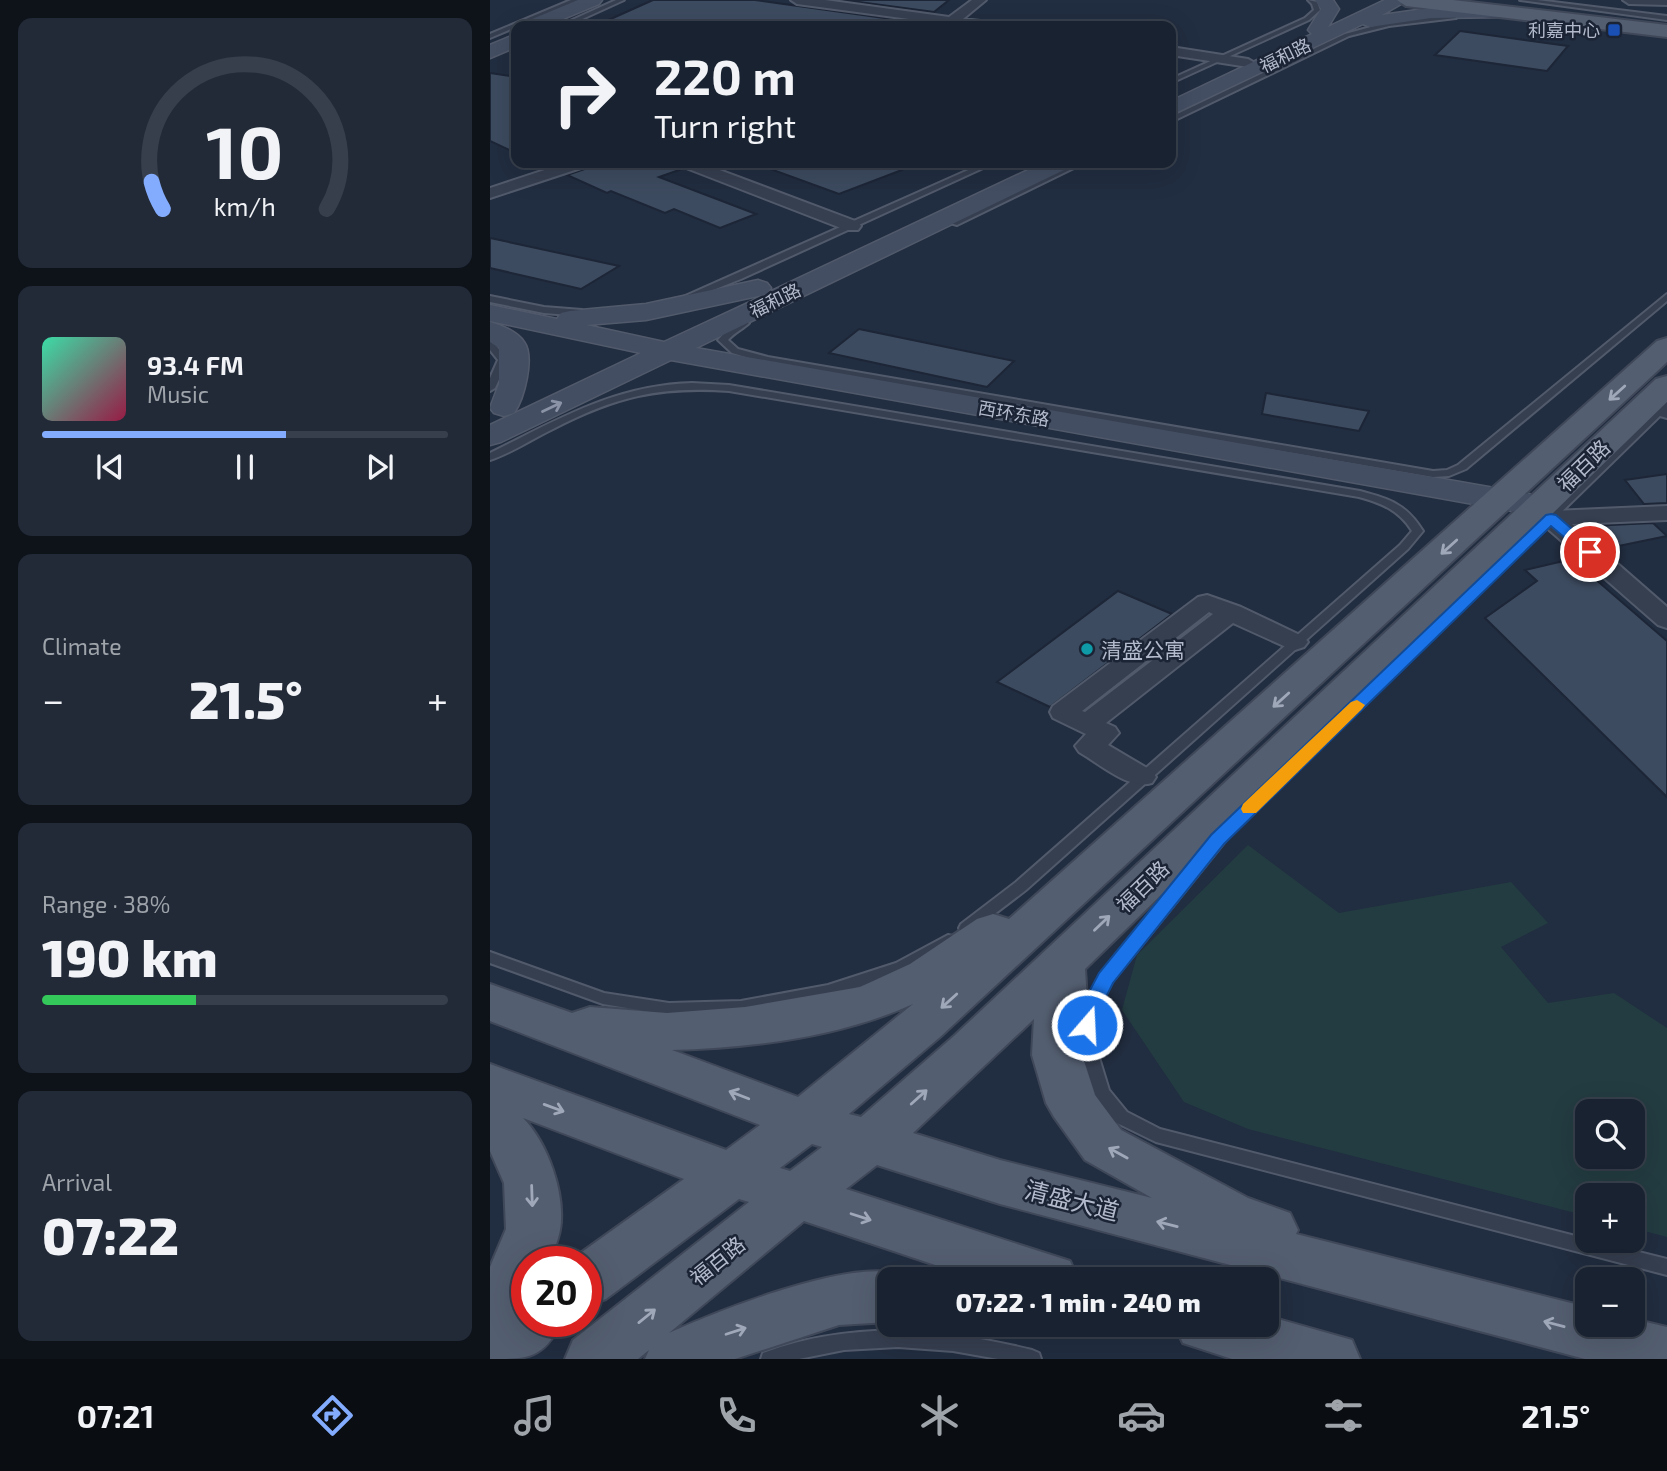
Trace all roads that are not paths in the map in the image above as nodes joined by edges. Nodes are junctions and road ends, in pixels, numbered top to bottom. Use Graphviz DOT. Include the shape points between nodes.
graph roads {
  1 [pos="576,0"];
  2 [pos="593,0"];
  3 [pos="610,0"];
  4 [pos="621,0"];
  5 [pos="797,0"];
  6 [pos="980,0"];
  7 [pos="1311,0"];
  8 [pos="1324,0"];
  9 [pos="1374,0"];
  10 [pos="1399,0"];
  11 [pos="1406,0"];
  12 [pos="1466,0"];
  13 [pos="1493,0"];
  14 [pos="1629,0"];
  15 [pos="1667,1"];
  16 [pos="1518,6"];
  17 [pos="1667,20"];
  18 [pos="526,21"];
  19 [pos="543,21"];
  20 [pos="561,21"];
  21 [pos="573,21"];
  22 [pos="929,21"];
  23 [pos="952,21"];
  24 [pos="511,27"];
  25 [pos="1667,31"];
  26 [pos="1321,33"];
  27 [pos="511,34"];
  28 [pos="490,36"];
  29 [pos="1667,37"];
  30 [pos="511,42"];
  31 [pos="490,43"];
  32 [pos="511,48"];
  33 [pos="490,52"];
  34 [pos="1176,52"];
  35 [pos="490,58"];
  36 [pos="1221,58"];
  37 [pos="1248,63"];
  38 [pos="1176,79"];
  39 [pos="1176,96"];
  40 [pos="1176,106"];
  41 [pos="1176,118"];
  42 [pos="566,168"];
  43 [pos="700,168"];
  44 [pos="979,168"];
  45 [pos="1019,168"];
  46 [pos="1049,168"];
  47 [pos="1070,168"];
  48 [pos="490,193"];
  49 [pos="852,226"];
  50 [pos="758,288"];
  51 [pos="1667,298"];
  52 [pos="491,316"];
  53 [pos="490,344"];
  54 [pos="1667,347"];
  55 [pos="643,353"];
  56 [pos="1666,402"];
  57 [pos="495,403"];
  58 [pos="490,436"];
  59 [pos="490,457"];
  60 [pos="1525,510"];
  61 [pos="1667,513"];
  62 [pos="1667,620"];
  63 [pos="1295,642"];
  64 [pos="1142,777"];
  65 [pos="1125,842"];
  66 [pos="490,957"];
  67 [pos="1061,963"];
  68 [pos="507,1008"];
  69 [pos="490,1084"];
  70 [pos="490,1117"];
  71 [pos="805,1121"];
  72 [pos="869,1142"];
  73 [pos="730,1174"];
  74 [pos="796,1196"];
  75 [pos="1013,1267"];
  76 [pos="1667,1267"];
  77 [pos="602,1270"];
  78 [pos="1450,1297"];
  79 [pos="877,1298"];
  80 [pos="490,1317"];
  81 [pos="512,1337"];
  82 [pos="1248,1337"];
  83 [pos="490,1353"];
  84 [pos="1667,1354"];
  85 [pos="594,1359"];
  86 [pos="674,1359"];
  87 [pos="770,1359"];
  88 [pos="1032,1359"];
  89 [pos="1331,1359"];
  1 -- 18 [label="lane"];
  2 -- 19 [label="street"];
  3 -- 20 [label="street"];
  4 -- 21 [label="lane"];
  5 -- 22 [label="street"];
  6 -- 23 [label="street"];
  7 -- 36 [label="lane" via="1317,10 1307,19"];
  8 -- 26 [label="street" via="1330,9"];
  9 -- 26 [label="street, 福和路"];
  10 -- 26 [label="street, 福和路"];
  11 -- 16 [label="main road"];
  12 -- 16 [label="main road"];
  13 -- 16 [label="street"];
  14 -- 15 [label="street"];
  16 -- 17 [label="main road"];
  16 -- 25 [label="main road"];
  16 -- 26 [label="street" via="1404,16"];
  24 -- 28 [label="lane"];
  26 -- 37 [label="street, 福和路"];
  26 -- 40 [label="street, 福和路"];
  27 -- 31 [label="street"];
  29 -- 41 [label="lane" via="1505,17 1412,20 1347,35"];
  30 -- 33 [label="street"];
  32 -- 35 [label="lane"];
  34 -- 36 [label="street"];
  36 -- 37 [label="street"];
  36 -- 38 [label="lane"];
  37 -- 39 [label="street, 福和路"];
  42 -- 48 [label="street"];
  43 -- 49 [label="street"];
  44 -- 49 [label="lane"];
  45 -- 50 [label="street, 福和路"];
  46 -- 55 [label="street, 福和路"];
  47 -- 51 [label="lane" via="734,328 723,340 735,351 766,360 1433,474 1462,467"];
  49 -- 52 [label="lane" via="716,287 650,307"];
  50 -- 52 [label="street" via="613,316"];
  50 -- 55 [label="street, 福和路"];
  52 -- 55 [label="street, 西环东路"];
  52 -- 57 [label="street" via="513,345 513,384"];
  53 -- 57 [label="lane" via="503,360"];
  54 -- 60 [label="main road, 福百路, one-way"];
  55 -- 57 [label="street, 福和路"];
  58 -- 55 [label="street, 福和路, one-way"];
  55 -- 60 [label="street, 西环东路"];
  56 -- 60 [label="main road, 福百路"];
  59 -- 63 [label="lane" via="610,400 651,389 729,388 1360,494 1391,503 1409,516 1418,531 1404,547"];
  60 -- 61 [label="street"];
  60 -- 62 [label="street"];
  60 -- 65 [label="main road, 福百路, one-way"];
  67 -- 60 [label="main road, 福百路, one-way"];
  60 -- 76 [label="lane" via="1217,840 1106,979 1089,1011 1085,1038 1102,1091 1115,1109 1121,1117 1156,1135"];
  63 -- 64 [label="lane"];
  63 -- 64 [label="street" via="1207,602 1063,712 1105,733 1089,746"];
  64 -- 66 [label="lane" via="1021,886 958,934 901,967 829,991 741,1007 669,1009 603,998"];
  65 -- 68 [label="main road" via="1058,879 947,965 884,997 845,1010 691,1032 610,1029"];
  65 -- 71 [label="main road, 福百路, one-way" via="923,1024"];
  72 -- 67 [label="main road, 福百路, one-way"];
  78 -- 67 [label="main road, one-way" via="1229,1214 1102,1145 1072,1104 1058,1055"];
  71 -- 68 [label="main road, 清盛大道, one-way"];
  69 -- 73 [label="main road, one-way"];
  70 -- 80 [label="main road, one-way" via="516,1144 531,1183 533,1228 521,1266"];
  71 -- 72 [label="main road, 清盛大道"];
  71 -- 73 [label="main road, 福百路"];
  72 -- 74 [label="main road, 福百路"];
  78 -- 72 [label="main road, 清盛大道, one-way" via="1000,1182"];
  73 -- 74 [label="main road"];
  73 -- 77 [label="main road, 福百路"];
  74 -- 75 [label="main road, one-way"];
  85 -- 74 [label="main road, 福百路, one-way"];
  84 -- 78 [label="main road, 清盛大道, one-way"];
  86 -- 79 [label="main road, one-way" via="728,1334 839,1300"];
  81 -- 83 [label="main road"];
  82 -- 89 [label="main road"];
  87 -- 88 [label="lane" via="817,1346 914,1338"];
}
